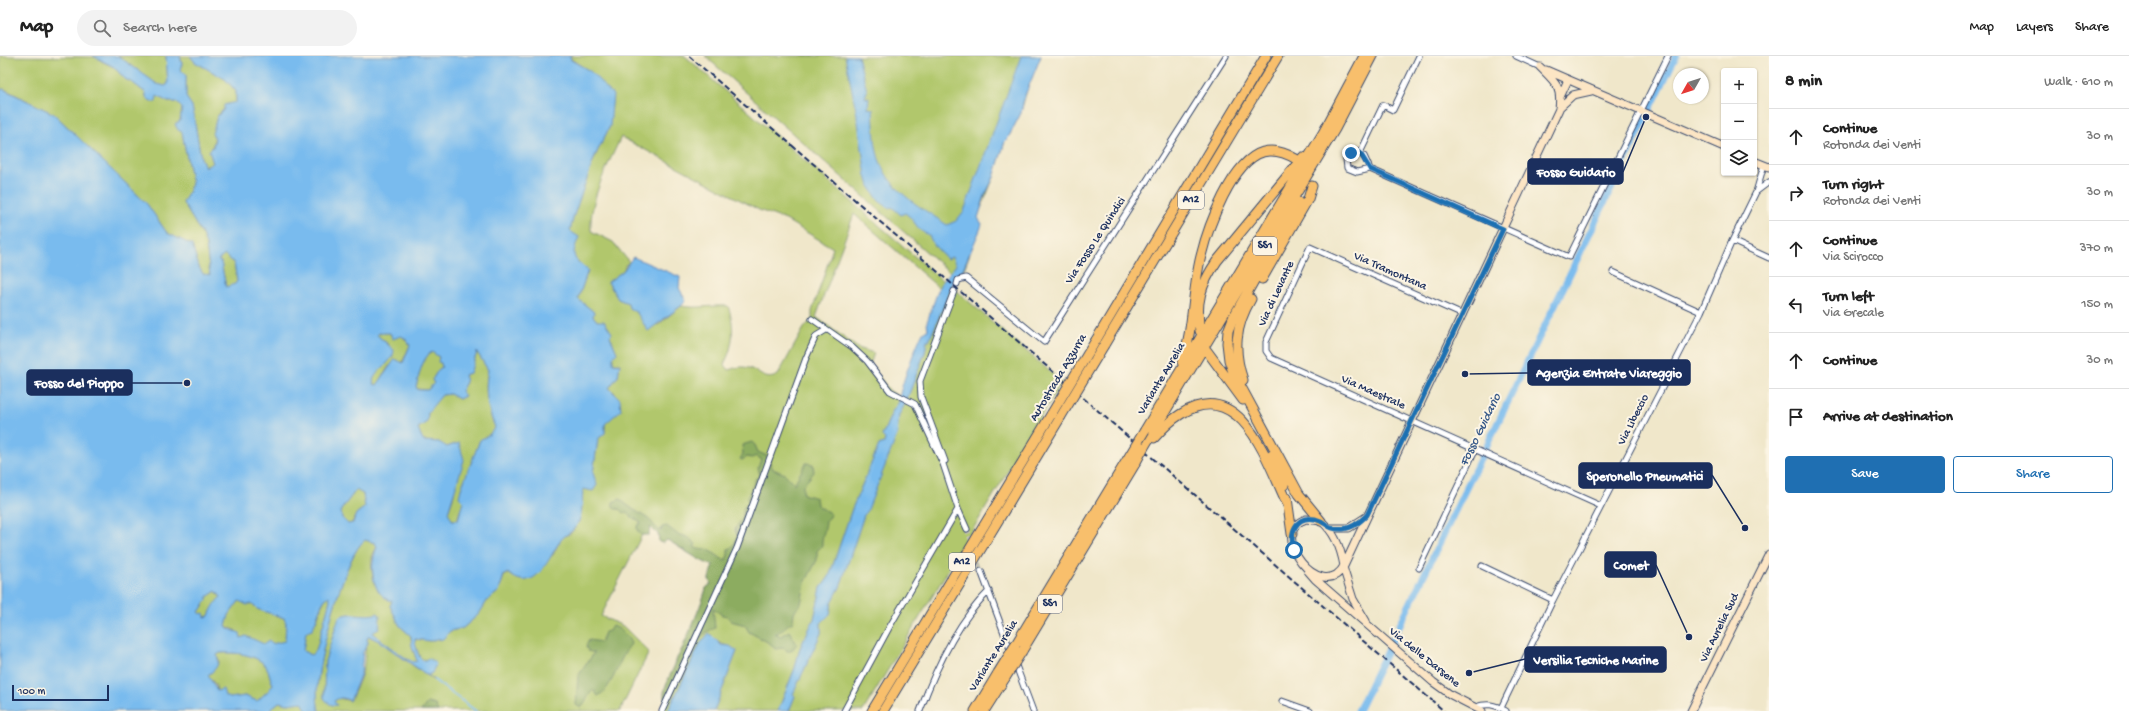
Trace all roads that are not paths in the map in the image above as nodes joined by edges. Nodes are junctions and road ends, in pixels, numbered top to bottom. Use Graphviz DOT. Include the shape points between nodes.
graph roads {
  1 [pos="1226,56"];
  2 [pos="1266,56"];
  3 [pos="1278,56"];
  4 [pos="1364,56"];
  5 [pos="1373,56"];
  6 [pos="1419,56"];
  7 [pos="1516,56"];
  8 [pos="1668,56"];
  9 [pos="1540,67"];
  10 [pos="1568,80"];
  11 [pos="1575,83"];
  12 [pos="1592,91"];
  13 [pos="1571,96"];
  14 [pos="1560,97"];
  15 [pos="1559,108"];
  16 [pos="1641,111"];
  17 [pos="1335,129"];
  18 [pos="1323,133"];
  19 [pos="1721,146"];
  20 [pos="1360,153"];
  21 [pos="1296,158"];
  22 [pos="1766,166"];
  23 [pos="1370,169"];
  24 [pos="1769,182"];
  25 [pos="1312,186"];
  26 [pos="1756,192"];
  27 [pos="1503,229"];
  28 [pos="1732,241"];
  29 [pos="1310,247"];
  30 [pos="1769,258"];
  31 [pos="1613,272"];
  32 [pos="957,284"];
  33 [pos="954,291"];
  34 [pos="1701,312"];
  35 [pos="1463,315"];
  36 [pos="812,319"];
  37 [pos="826,330"];
  38 [pos="1200,331"];
  39 [pos="1100,343"];
  40 [pos="1207,351"];
  41 [pos="1266,351"];
  42 [pos="1168,392"];
  43 [pos="1254,414"];
  44 [pos="1056,416"];
  45 [pos="1411,421"];
  46 [pos="1264,430"];
  47 [pos="1151,433"];
  48 [pos="1476,451"];
  49 [pos="1131,462"];
  50 [pos="946,475"];
  51 [pos="1287,503"];
  52 [pos="1602,506"];
  53 [pos="958,509"];
  54 [pos="1367,515"];
  55 [pos="1324,524"];
  56 [pos="967,529"];
  57 [pos="1292,534"];
  58 [pos="1769,554"];
  59 [pos="1482,566"];
  60 [pos="1343,567"];
  61 [pos="1418,568"];
  62 [pos="981,571"];
  63 [pos="1308,571"];
  64 [pos="988,591"];
  65 [pos="1553,600"];
  66 [pos="1375,632"];
  67 [pos="1001,675"];
  68 [pos="1282,701"];
  69 [pos="1475,708"];
  70 [pos="1503,710"];
  71 [pos="662,711"];
  72 [pos="844,711"];
  73 [pos="872,711"];
  74 [pos="883,711"];
  75 [pos="920,711"];
  76 [pos="975,711"];
  77 [pos="984,711"];
  78 [pos="1033,711"];
  79 [pos="1310,711"];
  80 [pos="1482,711"];
  81 [pos="1691,711"];
  1 -- 32 [label="street, Via Fosso Le Quindici" via="1044,342 966,278 958,280"];
  2 -- 39 [label="highway, Autostrada Azzurra / A12"];
  3 -- 39 [label="highway, Autostrada Azzurra / A12"];
  4 -- 18 [label="highway, Variante Aurelia / SS1"];
  5 -- 17 [label="highway, Variante Aurelia / SS1"];
  6 -- 20 [label="street" via="1393,110 1383,105"];
  7 -- 9 [label="street"];
  8 -- 16 [label="street"];
  9 -- 10 [label="street"];
  9 -- 14 [label="street" via="1557,84"];
  10 -- 11 [label="street"];
  10 -- 14 [label="street"];
  11 -- 12 [label="street"];
  11 -- 13 [label="street"];
  12 -- 13 [label="street"];
  12 -- 16 [label="street"];
  13 -- 15 [label="street"];
  14 -- 15 [label="street"];
  15 -- 27 [label="street"];
  16 -- 19 [label="street"];
  16 -- 27 [label="street" via="1569,257"];
  17 -- 43 [label="highway" via="1303,195 1235,314 1228,331 1230,364"];
  17 -- 47 [label="highway, Variante Aurelia / SS1"];
  18 -- 38 [label="highway" via="1208,274 1198,302"];
  18 -- 42 [label="highway, Variante Aurelia / SS1"];
  20 -- 23 [label="street"];
  20 -- 23 [label="street" via="1348,155 1345,162 1347,168 1357,172"];
  21 -- 42 [label="highway" via="1275,151 1254,156 1241,168 1224,197 1203,246 1186,348"];
  22 -- 26 [label="street, Via Libeccio"];
  23 -- 27 [label="street"];
  24 -- 26 [label="street, Via Libeccio"];
  25 -- 43 [label="highway" via="1308,199 1249,303 1238,329 1237,358"];
  26 -- 28 [label="street, Via Libeccio"];
  27 -- 35 [label="street"];
  28 -- 30 [label="street"];
  28 -- 34 [label="street, Via Libeccio"];
  29 -- 35 [label="street, Via Tramontana"];
  29 -- 41 [label="street, Via di Levante" via="1266,342"];
  31 -- 34 [label="street"];
  33 -- 50 [label="street" via="920,381 921,397 948,470"];
  34 -- 52 [label="street, Via Libeccio"];
  35 -- 45 [label="street"];
  36 -- 37 [label="street"];
  37 -- 50 [label="street" via="852,347 867,361 894,394 915,404"];
  37 -- 71 [label="street" via="816,336 809,352 738,548"];
  39 -- 44 [label="highway, Autostrada Azzurra / A12, bridge"];
  40 -- 43 [label="highway"];
  41 -- 45 [label="street, Via Maestrale" via="1272,358"];
  42 -- 47 [label="highway, Variante Aurelia / SS1"];
  43 -- 46 [label="highway"];
  44 -- 73 [label="highway, Autostrada Azzurra / A12"];
  44 -- 74 [label="highway, Autostrada Azzurra / A12"];
  45 -- 48 [label="street, Via Maestrale"];
  45 -- 54 [label="street"];
  46 -- 51 [label="highway" via="1281,477"];
  46 -- 55 [label="highway" via="1302,499"];
  47 -- 49 [label="highway, Variante Aurelia / SS1, bridge"];
  47 -- 49 [label="highway, Variante Aurelia / SS1, bridge" via="1144,447"];
  47 -- 51 [label="highway" via="1194,408 1214,406 1230,410 1252,431"];
  48 -- 52 [label="street, Via Maestrale"];
  48 -- 61 [label="street"];
  49 -- 67 [label="highway, Variante Aurelia / SS1, bridge"];
  50 -- 53 [label="street"];
  51 -- 57 [label="highway"];
  52 -- 65 [label="street, Via Libeccio"];
  53 -- 56 [label="street"];
  53 -- 72 [label="street"];
  54 -- 55 [label="street" via="1349,528"];
  54 -- 60 [label="street"];
  55 -- 57 [label="street" via="1310,519 1302,520"];
  55 -- 60 [label="street" via="1338,545"];
  57 -- 63 [label="street" via="1294,550"];
  58 -- 81 [label="street, Via Aurelia Sud"];
  59 -- 65 [label="street"];
  60 -- 63 [label="street" via="1337,574 1329,577"];
  60 -- 66 [label="street, Via delle Darsene" via="1356,604"];
  62 -- 64 [label="street"];
  63 -- 66 [label="street, Via delle Darsene"];
  64 -- 75 [label="street" via="979,600 941,657"];
  64 -- 78 [label="street"];
  65 -- 70 [label="street, Via Libeccio"];
  66 -- 69 [label="street, Via delle Darsene" via="1441,688"];
  67 -- 76 [label="highway, Variante Aurelia / SS1"];
  67 -- 77 [label="highway, Variante Aurelia / SS1"];
  68 -- 79 [label="street"];
  69 -- 70 [label="street, Via Libeccio" via="1485,704"];
  69 -- 80 [label="street, Via delle Darsene"];
}
